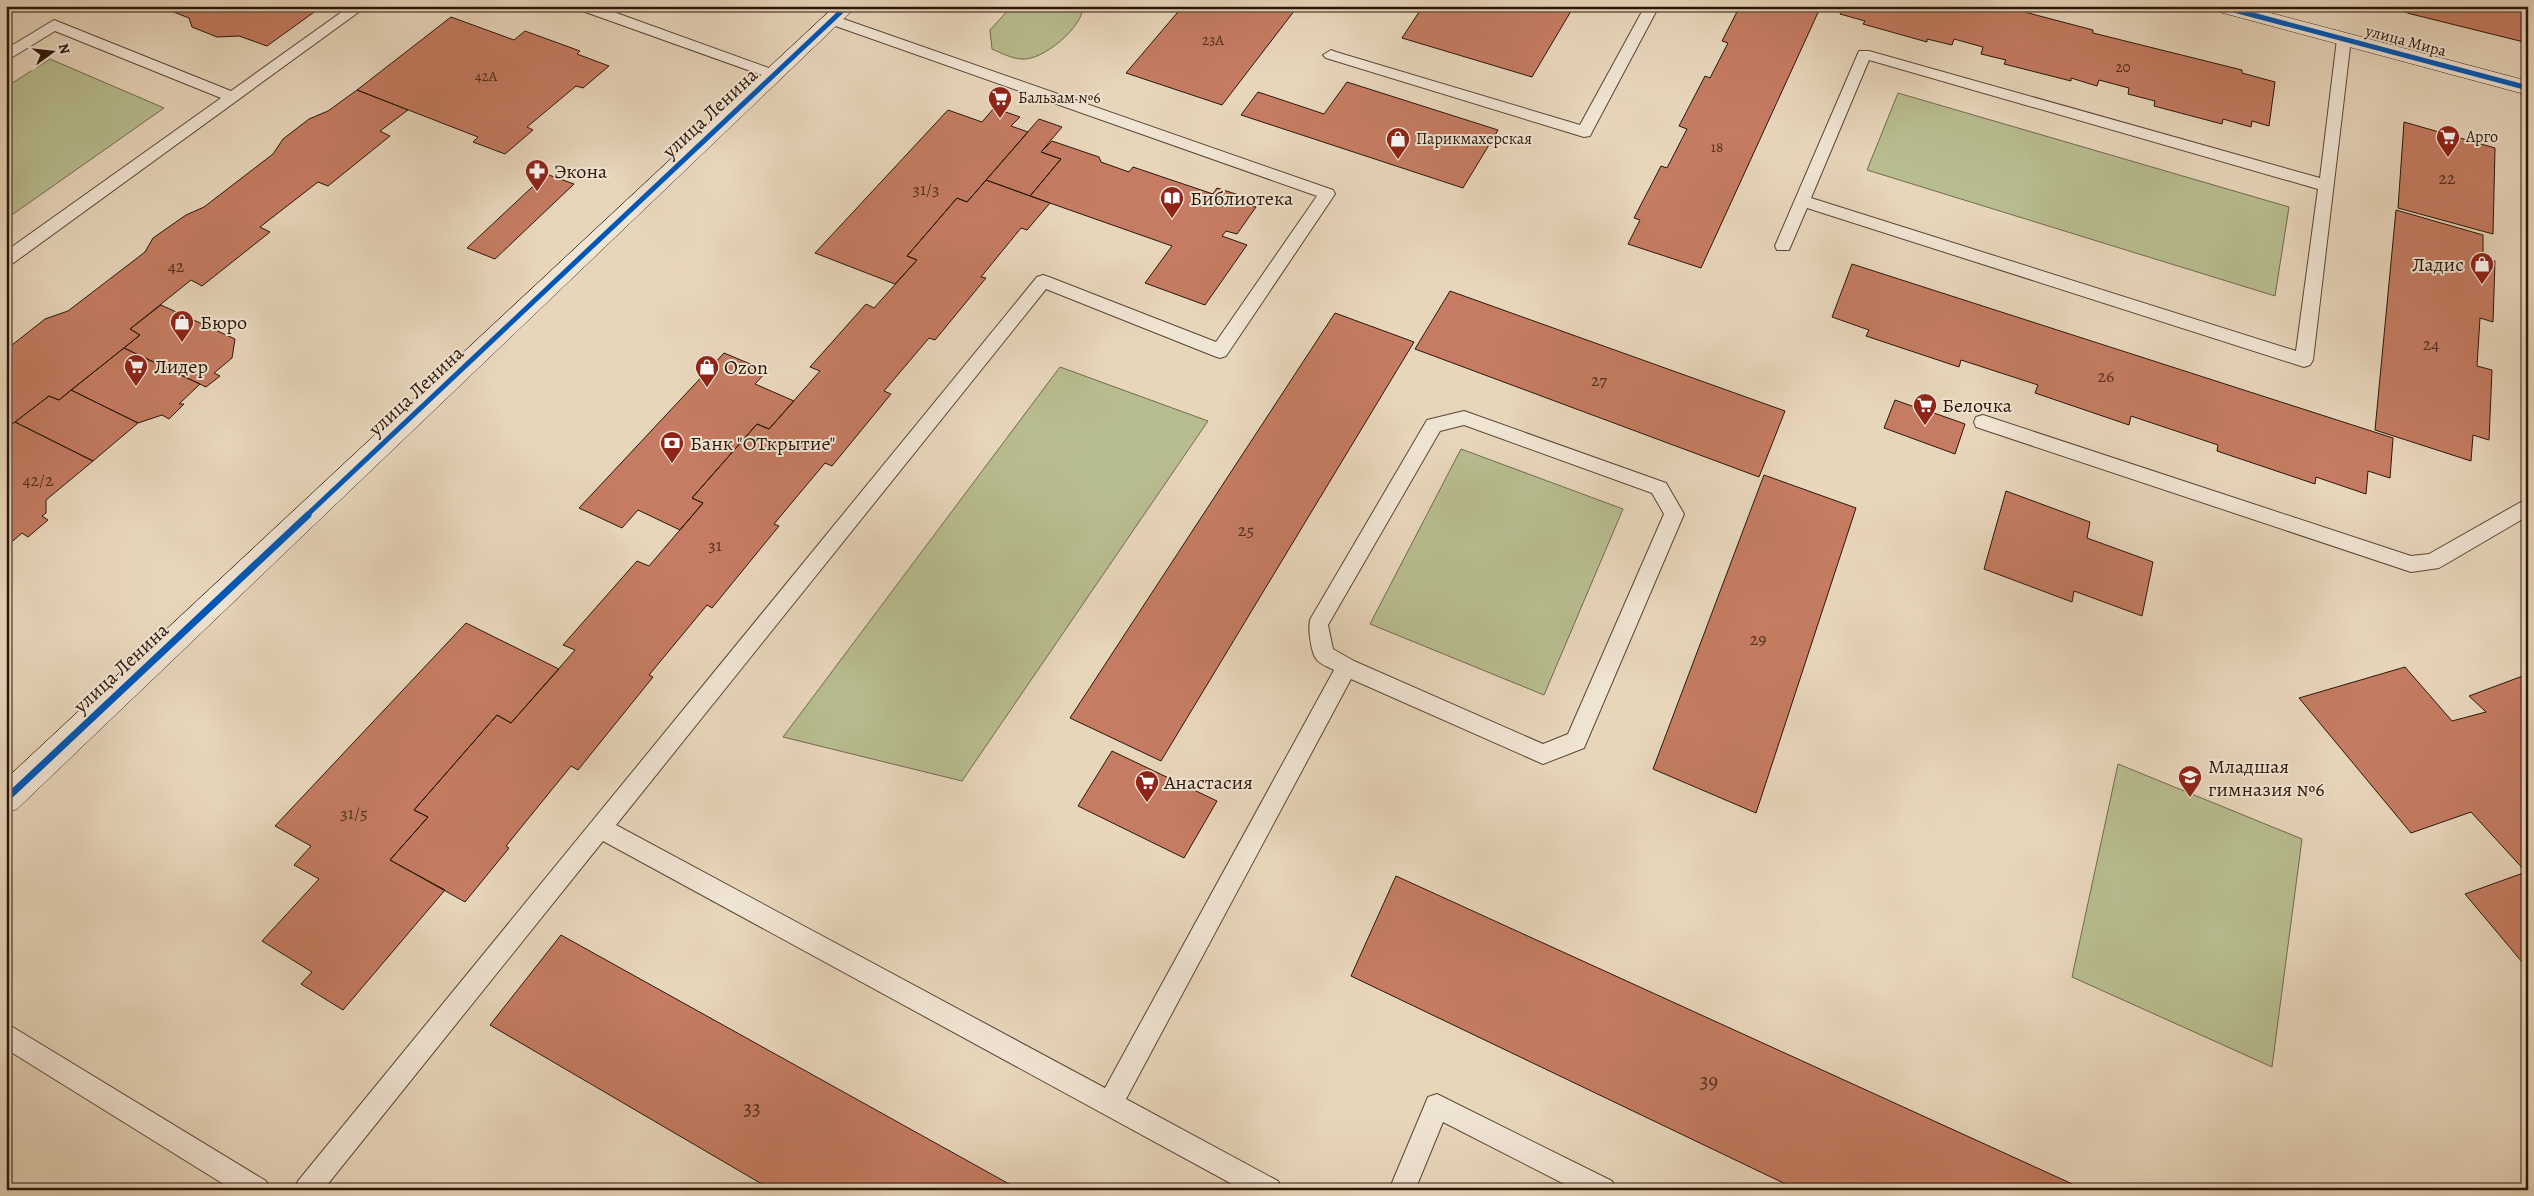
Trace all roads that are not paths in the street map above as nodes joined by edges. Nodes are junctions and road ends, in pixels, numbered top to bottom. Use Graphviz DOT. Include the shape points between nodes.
graph roads {
  1 [pos="360,6"];
  2 [pos="582,6"];
  3 [pos="1652,6"];
  4 [pos="2219,6"];
  5 [pos="840,13"];
  6 [pos="2344,39"];
  7 [pos="1331,55"];
  8 [pos="6,56"];
  9 [pos="775,75"];
  10 [pos="2528,88"];
  11 [pos="232,97"];
  12 [pos="2327,186"];
  13 [pos="1802,202"];
  14 [pos="1783,246"];
  15 [pos="6,260"];
  16 [pos="1983,422"];
  17 [pos="2528,506"];
  18 [pos="1347,667"];
  19 [pos="6,799"];
  20 [pos="599,827"];
  21 [pos="7,1036"];
  22 [pos="1110,1103"];
  23 [pos="257,1190"];
  24 [pos="307,1190"];
  25 [pos="1269,1190"];
  26 [pos="1402,1190"];
  27 [pos="1603,1190"];
  1 -- 11 [label="lane"];
  2 -- 9 [label="lane"];
  3 -- 7 [label="lane" via="1584,132"];
  4 -- 6 [label="street, улица Мира"];
  5 -- 9 [label="street, улица Ленина"];
  5 -- 20 [label="lane" via="1327,194 1220,351 1043,281"];
  6 -- 10 [label="street, улица Мира"];
  6 -- 12 [label="lane"];
  8 -- 11 [label="lane" via="54,25"];
  9 -- 19 [label="street, улица Ленина"];
  11 -- 15 [label="lane"];
  12 -- 13 [label="lane" via="1864,54"];
  12 -- 13 [label="lane" via="2304,360"];
  13 -- 14 [label="lane"];
  16 -- 17 [label="lane" via="2411,564 2432,562"];
  18 -- 18 [label="lane" via="1324,654 1318,624 1434,425 1464,418 1659,488 1674,514 1576,741 1543,754"];
  18 -- 22 [label="lane"];
  20 -- 22 [label="lane"];
  20 -- 24 [label="lane"];
  21 -- 23 [label="lane"];
  22 -- 25 [label="lane"];
  26 -- 27 [label="lane" via="1437,1106"];
}
